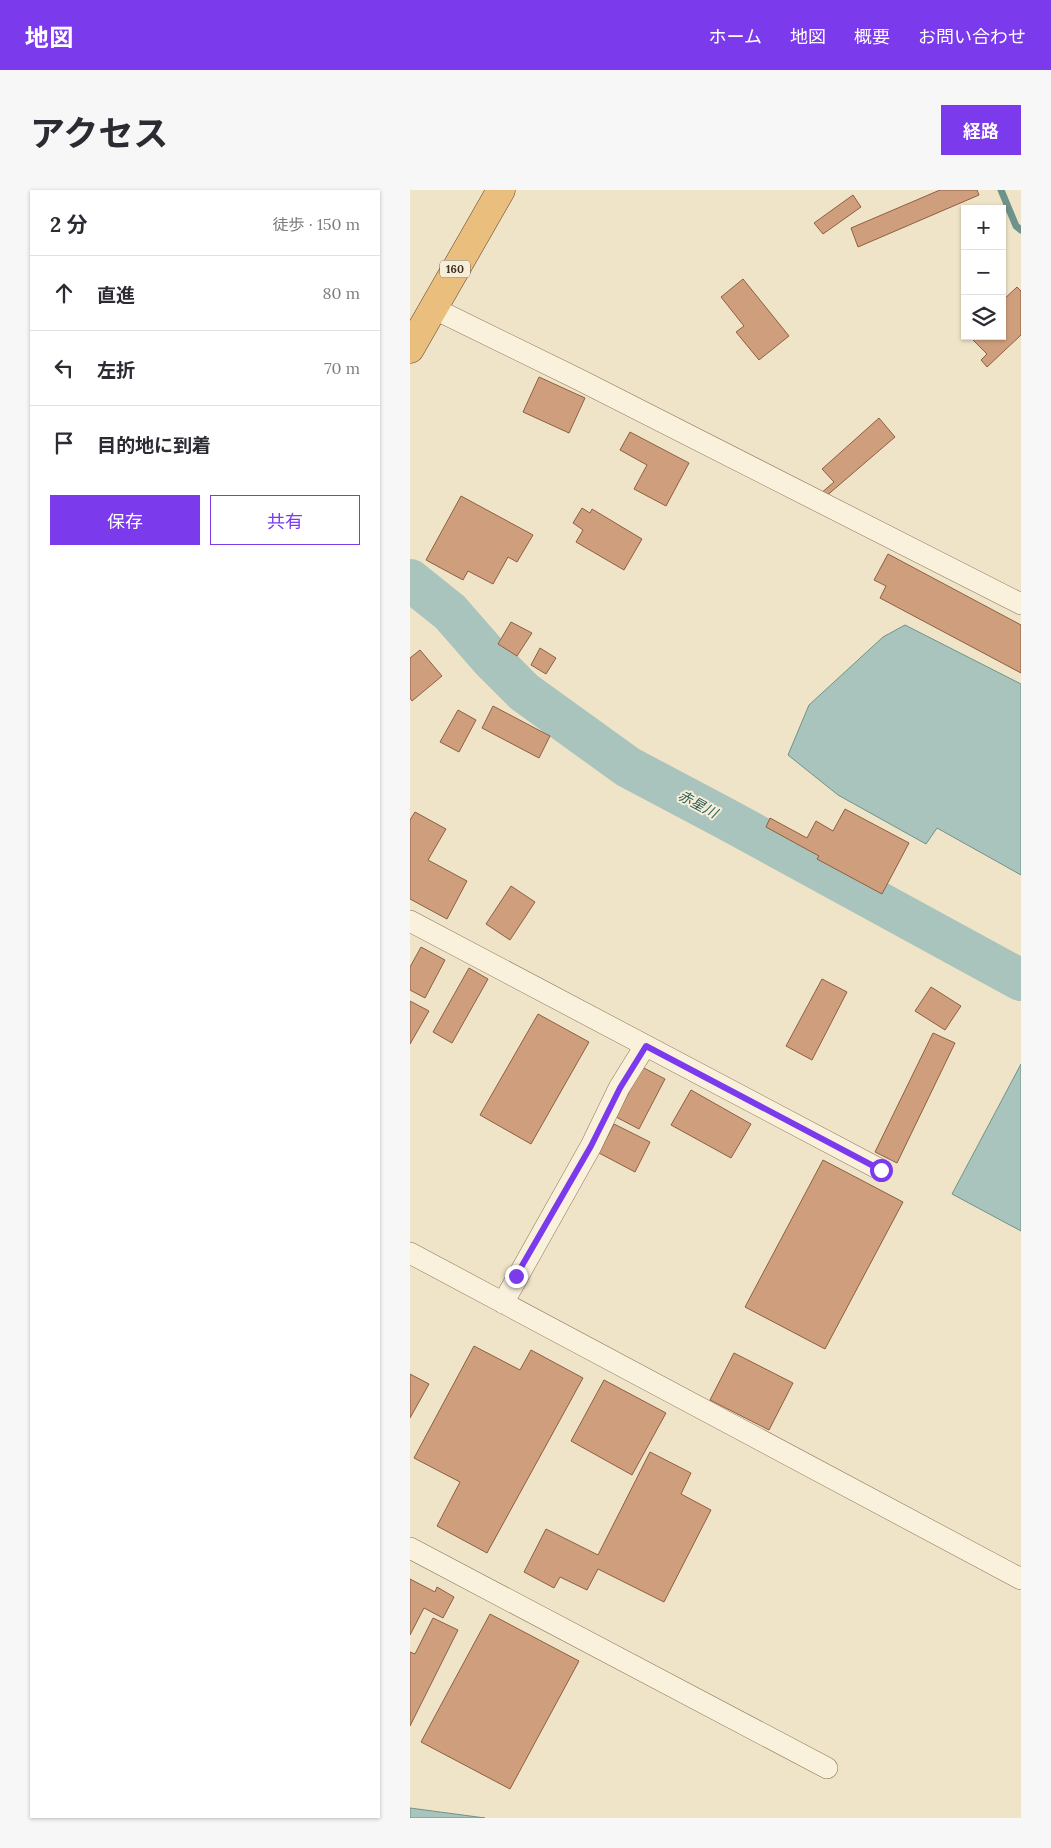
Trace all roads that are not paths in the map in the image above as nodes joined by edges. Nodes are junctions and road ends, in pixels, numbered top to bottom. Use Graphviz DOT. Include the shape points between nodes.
graph roads {
  1 [pos="501,190"];
  2 [pos="434,308"];
  3 [pos="410,349"];
  4 [pos="1021,604"];
  5 [pos="410,921"];
  6 [pos="646,1046"];
  7 [pos="881,1170"];
  8 [pos="410,1253"];
  9 [pos="503,1303"];
  10 [pos="410,1548"];
  11 [pos="1021,1578"];
  12 [pos="827,1768"];
  1 -- 2 [label="highway, 160"];
  2 -- 3 [label="highway, 160"];
  2 -- 4 [label="street"];
  5 -- 6 [label="street"];
  6 -- 7 [label="street"];
  6 -- 9 [label="street"];
  8 -- 9 [label="street"];
  9 -- 11 [label="street"];
  10 -- 12 [label="street"];
}
